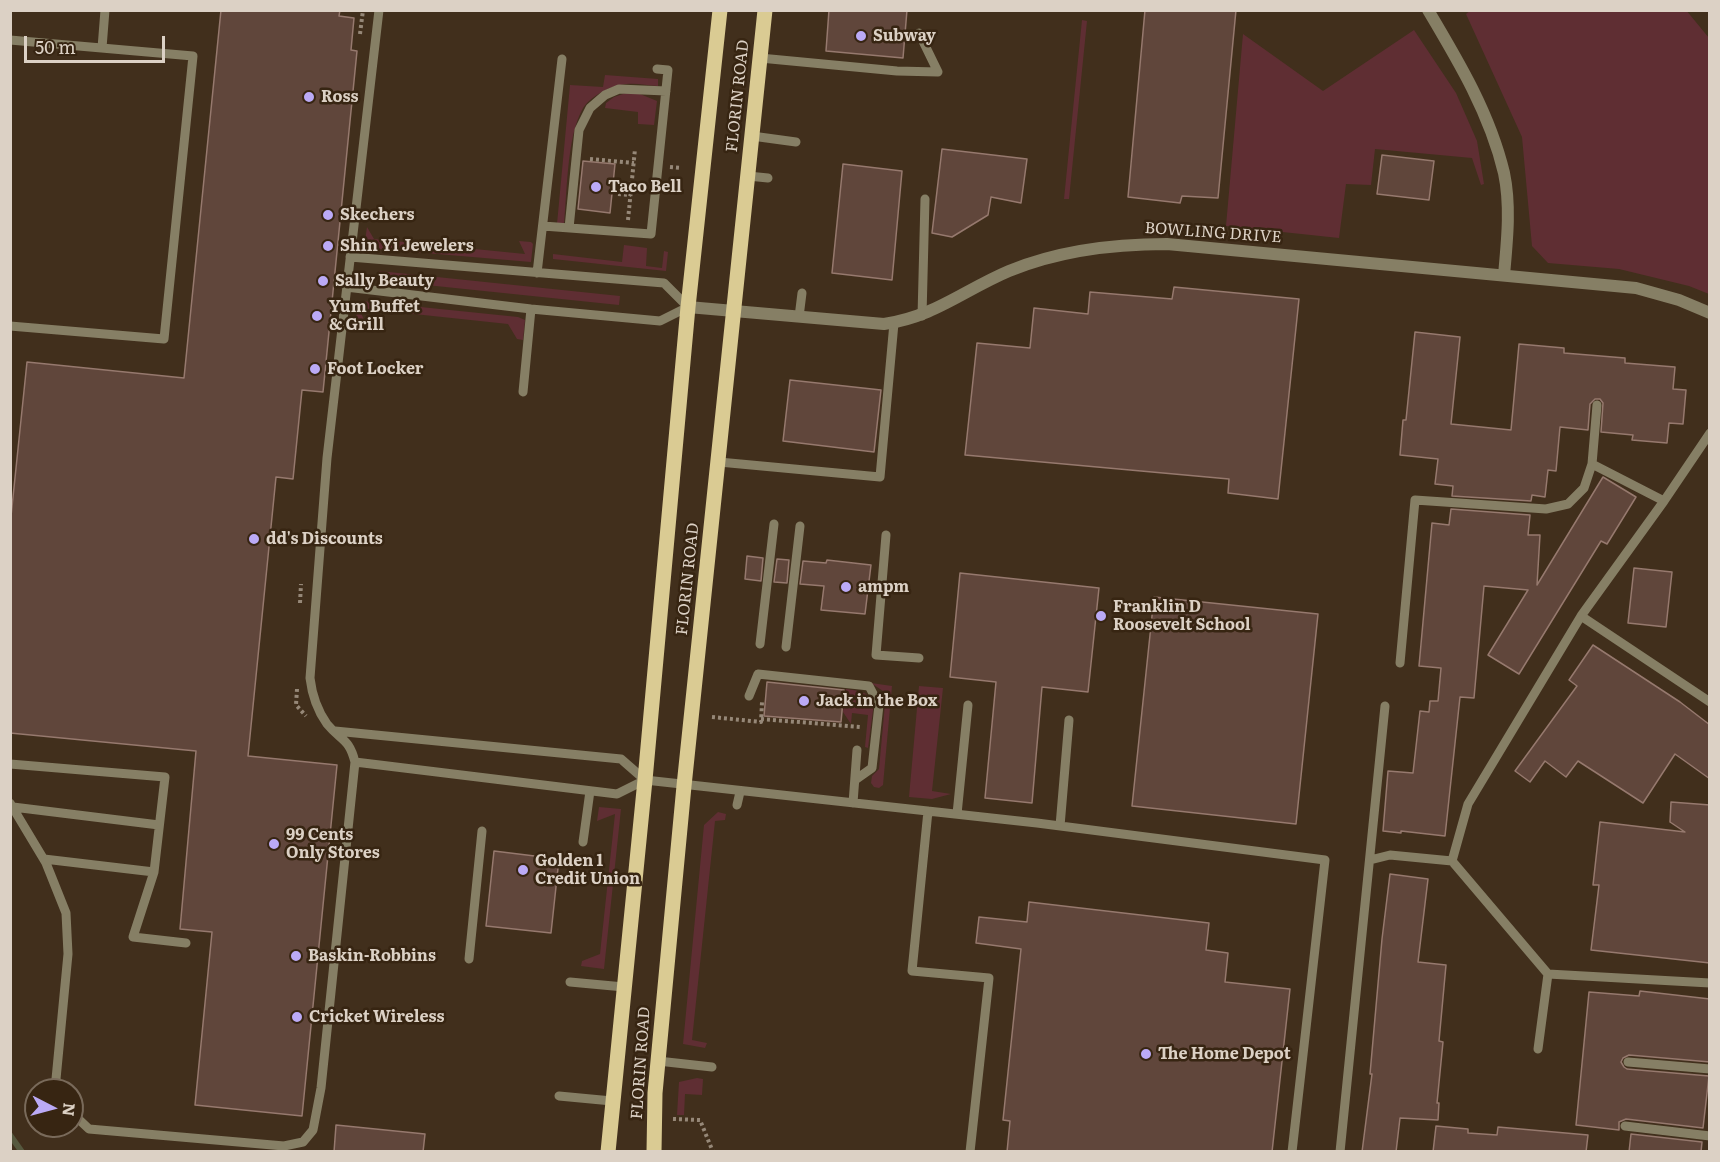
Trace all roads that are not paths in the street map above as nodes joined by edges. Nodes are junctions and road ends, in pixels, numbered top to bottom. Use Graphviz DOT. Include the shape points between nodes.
graph roads {
  1 [pos="105,10"];
  2 [pos="379,10"];
  3 [pos="720,10"];
  4 [pos="765,10"];
  5 [pos="1428,10"];
  6 [pos="919,33"];
  7 [pos="10,40"];
  8 [pos="102,48"];
  9 [pos="760,58"];
  10 [pos="562,59"];
  11 [pos="657,69"];
  12 [pos="666,91"];
  13 [pos="752,136"];
  14 [pos="796,142"];
  15 [pos="748,176"];
  16 [pos="768,178"];
  17 [pos="925,198"];
  18 [pos="543,226"];
  19 [pos="569,228"];
  20 [pos="350,257"];
  21 [pos="537,273"];
  22 [pos="1504,275"];
  23 [pos="346,287"];
  24 [pos="802,293"];
  25 [pos="688,307"];
  26 [pos="531,309"];
  27 [pos="735,312"];
  28 [pos="1710,313"];
  29 [pos="922,316"];
  30 [pos="799,317"];
  31 [pos="894,323"];
  32 [pos="10,326"];
  33 [pos="523,392"];
  34 [pos="1597,405"];
  35 [pos="1710,433"];
  36 [pos="718,462"];
  37 [pos="1592,464"];
  38 [pos="1664,501"];
  39 [pos="774,524"];
  40 [pos="801,526"];
  41 [pos="886,535"];
  42 [pos="1581,616"];
  43 [pos="760,644"];
  44 [pos="786,647"];
  45 [pos="919,658"];
  46 [pos="1400,663"];
  47 [pos="748,696"];
  48 [pos="1710,702"];
  49 [pos="968,705"];
  50 [pos="1385,706"];
  51 [pos="1069,720"];
  52 [pos="335,732"];
  53 [pos="856,750"];
  54 [pos="355,762"];
  55 [pos="10,764"];
  56 [pos="645,780"];
  57 [pos="855,780"];
  58 [pos="684,786"];
  59 [pos="590,791"];
  60 [pos="740,792"];
  61 [pos="853,803"];
  62 [pos="12,805"];
  63 [pos="737,805"];
  64 [pos="928,812"];
  65 [pos="957,814"];
  66 [pos="159,825"];
  67 [pos="1060,826"];
  68 [pos="482,831"];
  69 [pos="584,842"];
  70 [pos="44,859"];
  71 [pos="1370,860"];
  72 [pos="1452,861"];
  73 [pos="154,872"];
  74 [pos="186,943"];
  75 [pos="469,959"];
  76 [pos="1548,974"];
  77 [pos="570,982"];
  78 [pos="1710,982"];
  79 [pos="624,987"];
  80 [pos="1538,1049"];
  81 [pos="658,1061"];
  82 [pos="1628,1062"];
  83 [pos="712,1067"];
  84 [pos="1710,1069"];
  85 [pos="56,1078"];
  86 [pos="559,1096"];
  87 [pos="612,1101"];
  88 [pos="84,1124"];
  89 [pos="1625,1126"];
  90 [pos="1710,1136"];
  91 [pos="608,1152"];
  92 [pos="654,1152"];
  93 [pos="970,1152"];
  94 [pos="1292,1152"];
  95 [pos="1340,1152"];
  1 -- 8 [label="lane"];
  2 -- 20 [label="lane"];
  3 -- 25 [label="main road, FLORIN ROAD"];
  4 -- 9 [label="main road, FLORIN ROAD"];
  5 -- 22 [label="street" via="1474,89 1504,174 1508,218"];
  6 -- 9 [label="lane" via="938,72"];
  7 -- 8 [label="lane"];
  8 -- 32 [label="lane" via="193,56 164,339"];
  9 -- 13 [label="main road, FLORIN ROAD"];
  10 -- 18 [label="lane"];
  11 -- 12 [label="lane" via="668,70"];
  12 -- 19 [label="lane" via="619,89 590,108 579,130"];
  12 -- 19 [label="lane" via="651,234"];
  13 -- 14 [label="lane"];
  13 -- 15 [label="main road, FLORIN ROAD"];
  15 -- 16 [label="lane"];
  15 -- 27 [label="main road, FLORIN ROAD"];
  17 -- 29 [label="lane"];
  18 -- 19 [label="lane"];
  18 -- 21 [label="lane"];
  20 -- 21 [label="lane"];
  20 -- 23 [label="lane"];
  21 -- 25 [label="lane" via="664,284"];
  22 -- 28 [label="street, BOWLING DRIVE" via="1636,288"];
  22 -- 29 [label="street, BOWLING DRIVE" via="1167,244 1127,244 1077,251 1011,270"];
  23 -- 26 [label="lane"];
  23 -- 52 [label="lane" via="327,458 310,678 318,709"];
  24 -- 30 [label="lane"];
  25 -- 26 [label="lane" via="660,321"];
  25 -- 27 [label="street, BOWLING DRIVE"];
  25 -- 56 [label="main road, FLORIN ROAD"];
  26 -- 33 [label="lane"];
  27 -- 30 [label="street, BOWLING DRIVE"];
  27 -- 36 [label="main road, FLORIN ROAD"];
  29 -- 31 [label="street, BOWLING DRIVE"];
  30 -- 31 [label="street, BOWLING DRIVE"];
  31 -- 36 [label="lane" via="880,477"];
  34 -- 37 [label="lane"];
  35 -- 38 [label="lane"];
  36 -- 58 [label="main road, FLORIN ROAD"];
  37 -- 38 [label="lane"];
  37 -- 46 [label="lane" via="1584,488 1568,504 1546,509 1415,500"];
  38 -- 42 [label="lane"];
  39 -- 43 [label="lane"];
  40 -- 44 [label="lane"];
  41 -- 45 [label="lane" via="876,655"];
  42 -- 48 [label="lane"];
  42 -- 72 [label="lane" via="1468,804"];
  47 -- 57 [label="lane" via="758,674 869,686 879,705 872,768"];
  49 -- 65 [label="lane"];
  50 -- 71 [label="lane"];
  51 -- 67 [label="lane"];
  52 -- 54 [label="lane" via="352,748"];
  52 -- 56 [label="lane" via="621,759"];
  53 -- 57 [label="lane"];
  54 -- 59 [label="lane"];
  54 -- 88 [label="lane" via="321,1088 313,1130 303,1142 284,1146 89,1129"];
  55 -- 66 [label="lane" via="165,777"];
  56 -- 58 [label="lane"];
  56 -- 59 [label="lane" via="617,794"];
  56 -- 79 [label="main road, FLORIN ROAD"];
  57 -- 61 [label="lane"];
  58 -- 60 [label="lane"];
  58 -- 81 [label="main road, FLORIN ROAD"];
  59 -- 69 [label="lane"];
  60 -- 61 [label="lane"];
  60 -- 63 [label="lane"];
  61 -- 64 [label="lane"];
  62 -- 66 [label="lane"];
  62 -- 70 [label="lane"];
  64 -- 65 [label="lane"];
  64 -- 93 [label="lane" via="912,971 989,978"];
  65 -- 67 [label="lane"];
  66 -- 73 [label="lane"];
  67 -- 94 [label="lane" via="1325,860"];
  68 -- 75 [label="lane"];
  70 -- 73 [label="lane"];
  70 -- 85 [label="lane" via="66,913 68,954"];
  71 -- 72 [label="lane" via="1390,855"];
  71 -- 95 [label="lane"];
  72 -- 76 [label="lane"];
  73 -- 74 [label="lane" via="134,938"];
  76 -- 78 [label="lane"];
  76 -- 80 [label="lane"];
  77 -- 79 [label="lane"];
  79 -- 87 [label="main road, FLORIN ROAD"];
  81 -- 83 [label="lane"];
  81 -- 92 [label="main road, FLORIN ROAD"];
  82 -- 84 [label="lane"];
  86 -- 87 [label="lane"];
  87 -- 91 [label="main road, FLORIN ROAD"];
  89 -- 90 [label="lane"];
}
